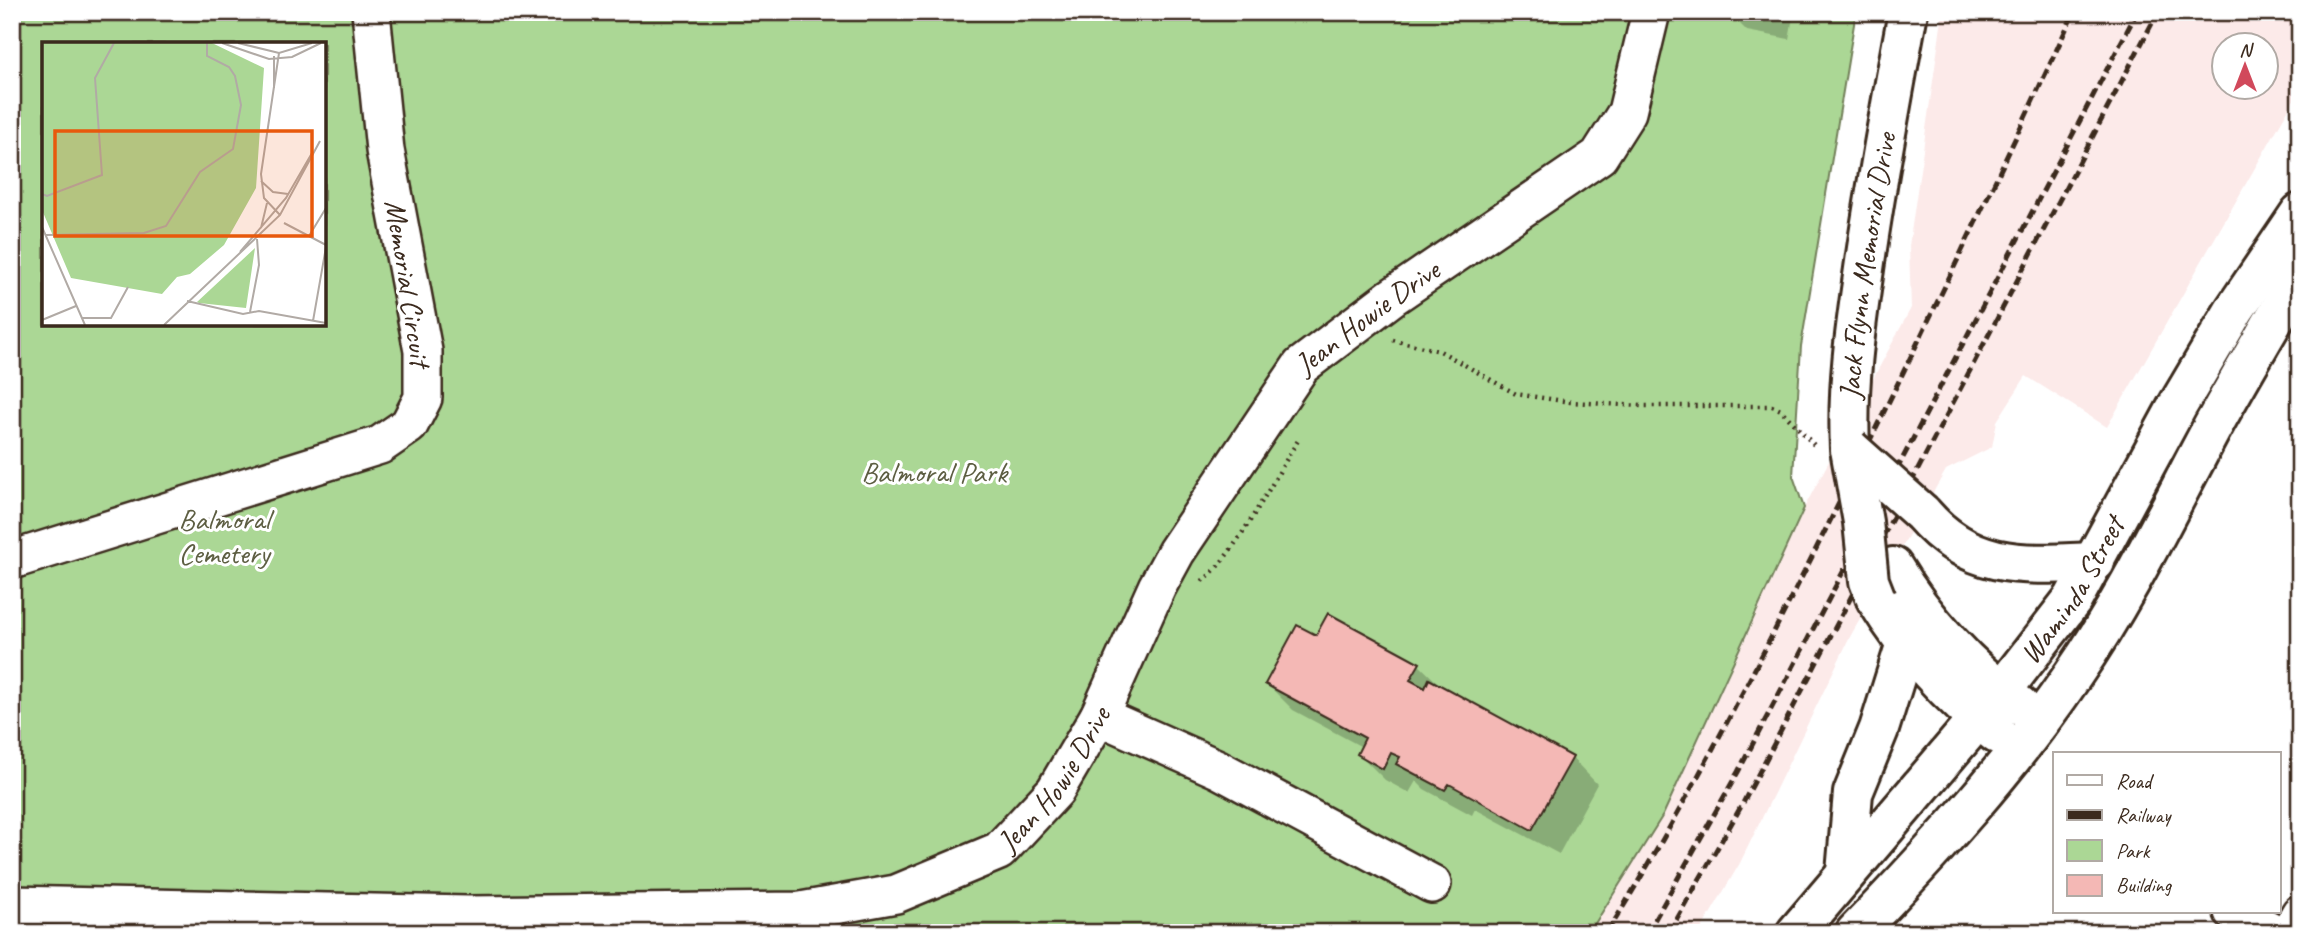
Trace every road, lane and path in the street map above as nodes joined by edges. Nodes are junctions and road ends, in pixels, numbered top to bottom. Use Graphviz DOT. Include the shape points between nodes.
graph roads {
  1 [pos="371,12"];
  2 [pos="1651,12"];
  3 [pos="1908,12"];
  4 [pos="2300,213"];
  5 [pos="2300,275"];
  6 [pos="1384,341"];
  7 [pos="1304,430"];
  8 [pos="1838,438"];
  9 [pos="12,560"];
  10 [pos="2095,562"];
  11 [pos="1885,583"];
  12 [pos="1157,587"];
  13 [pos="1906,643"];
  14 [pos="1990,706"];
  15 [pos="1099,716"];
  16 [pos="2041,721"];
  17 [pos="2018,751"];
  18 [pos="1846,873"];
  19 [pos="1432,884"];
  20 [pos="12,905"];
  21 [pos="2237,914"];
  22 [pos="2300,914"];
  23 [pos="810,922"];
  24 [pos="654,923"];
  25 [pos="1796,933"];
  26 [pos="1855,933"];
  27 [pos="2275,933"];
  28 [pos="2289,933"];
  1 -- 9 [label="street, Memorial Circuit" via="385,150 424,351 423,398 409,425 380,444"];
  2 -- 12 [label="street, Jean Howie Drive" via="1627,112 1599,156 1392,297 1301,366"];
  3 -- 8 [label="main road, Jack Flynn Memorial Drive" via="1873,202"];
  4 -- 10 [label="main road, Waminda Street" via="2178,405"];
  5 -- 16 [label="main road, Waminda Street" via="2105,627"];
  6 -- 8 [label="path" via="1440,351 1516,394 1642,406 1772,406"];
  7 -- 12 [label="path" via="1212,575 1188,591 1172,594"];
  8 -- 10 [label="main road, bridge" via="1938,532 1963,549 2021,564"];
  8 -- 11 [label="main road, Jack Flynn Memorial Drive, bridge"];
  10 -- 14 [label="main road, Waminda Street"];
  11 -- 13 [label="main road, Jack Flynn Memorial Drive"];
  11 -- 14 [label="main road, Jack Flynn Memorial Drive" via="1913,599 1968,664"];
  12 -- 15 [label="street, Jean Howie Drive"];
  13 -- 14 [label="main road, Jack Flynn Memorial Drive" via="1947,692"];
  13 -- 18 [label="main road" via="1880,729 1853,793"];
  14 -- 16 [label="main road, Jack Flynn Memorial Drive"];
  14 -- 17 [label="main road, Jack Flynn Memorial Drive"];
  14 -- 18 [label="main road, Waminda Street"];
  15 -- 19 [label="street" via="1219,769"];
  15 -- 23 [label="street, Jean Howie Drive" via="1055,791 999,851 895,894"];
  16 -- 17 [label="main road, Waminda Street"];
  17 -- 26 [label="main road, Waminda Street"];
  18 -- 25 [label="main road, Waminda Street"];
  20 -- 24 [label="street, Jean Howie Drive"];
  21 -- 27 [label="street"];
  22 -- 28 [label="street"];
  23 -- 24 [label="street, Jean Howie Drive"];
}
